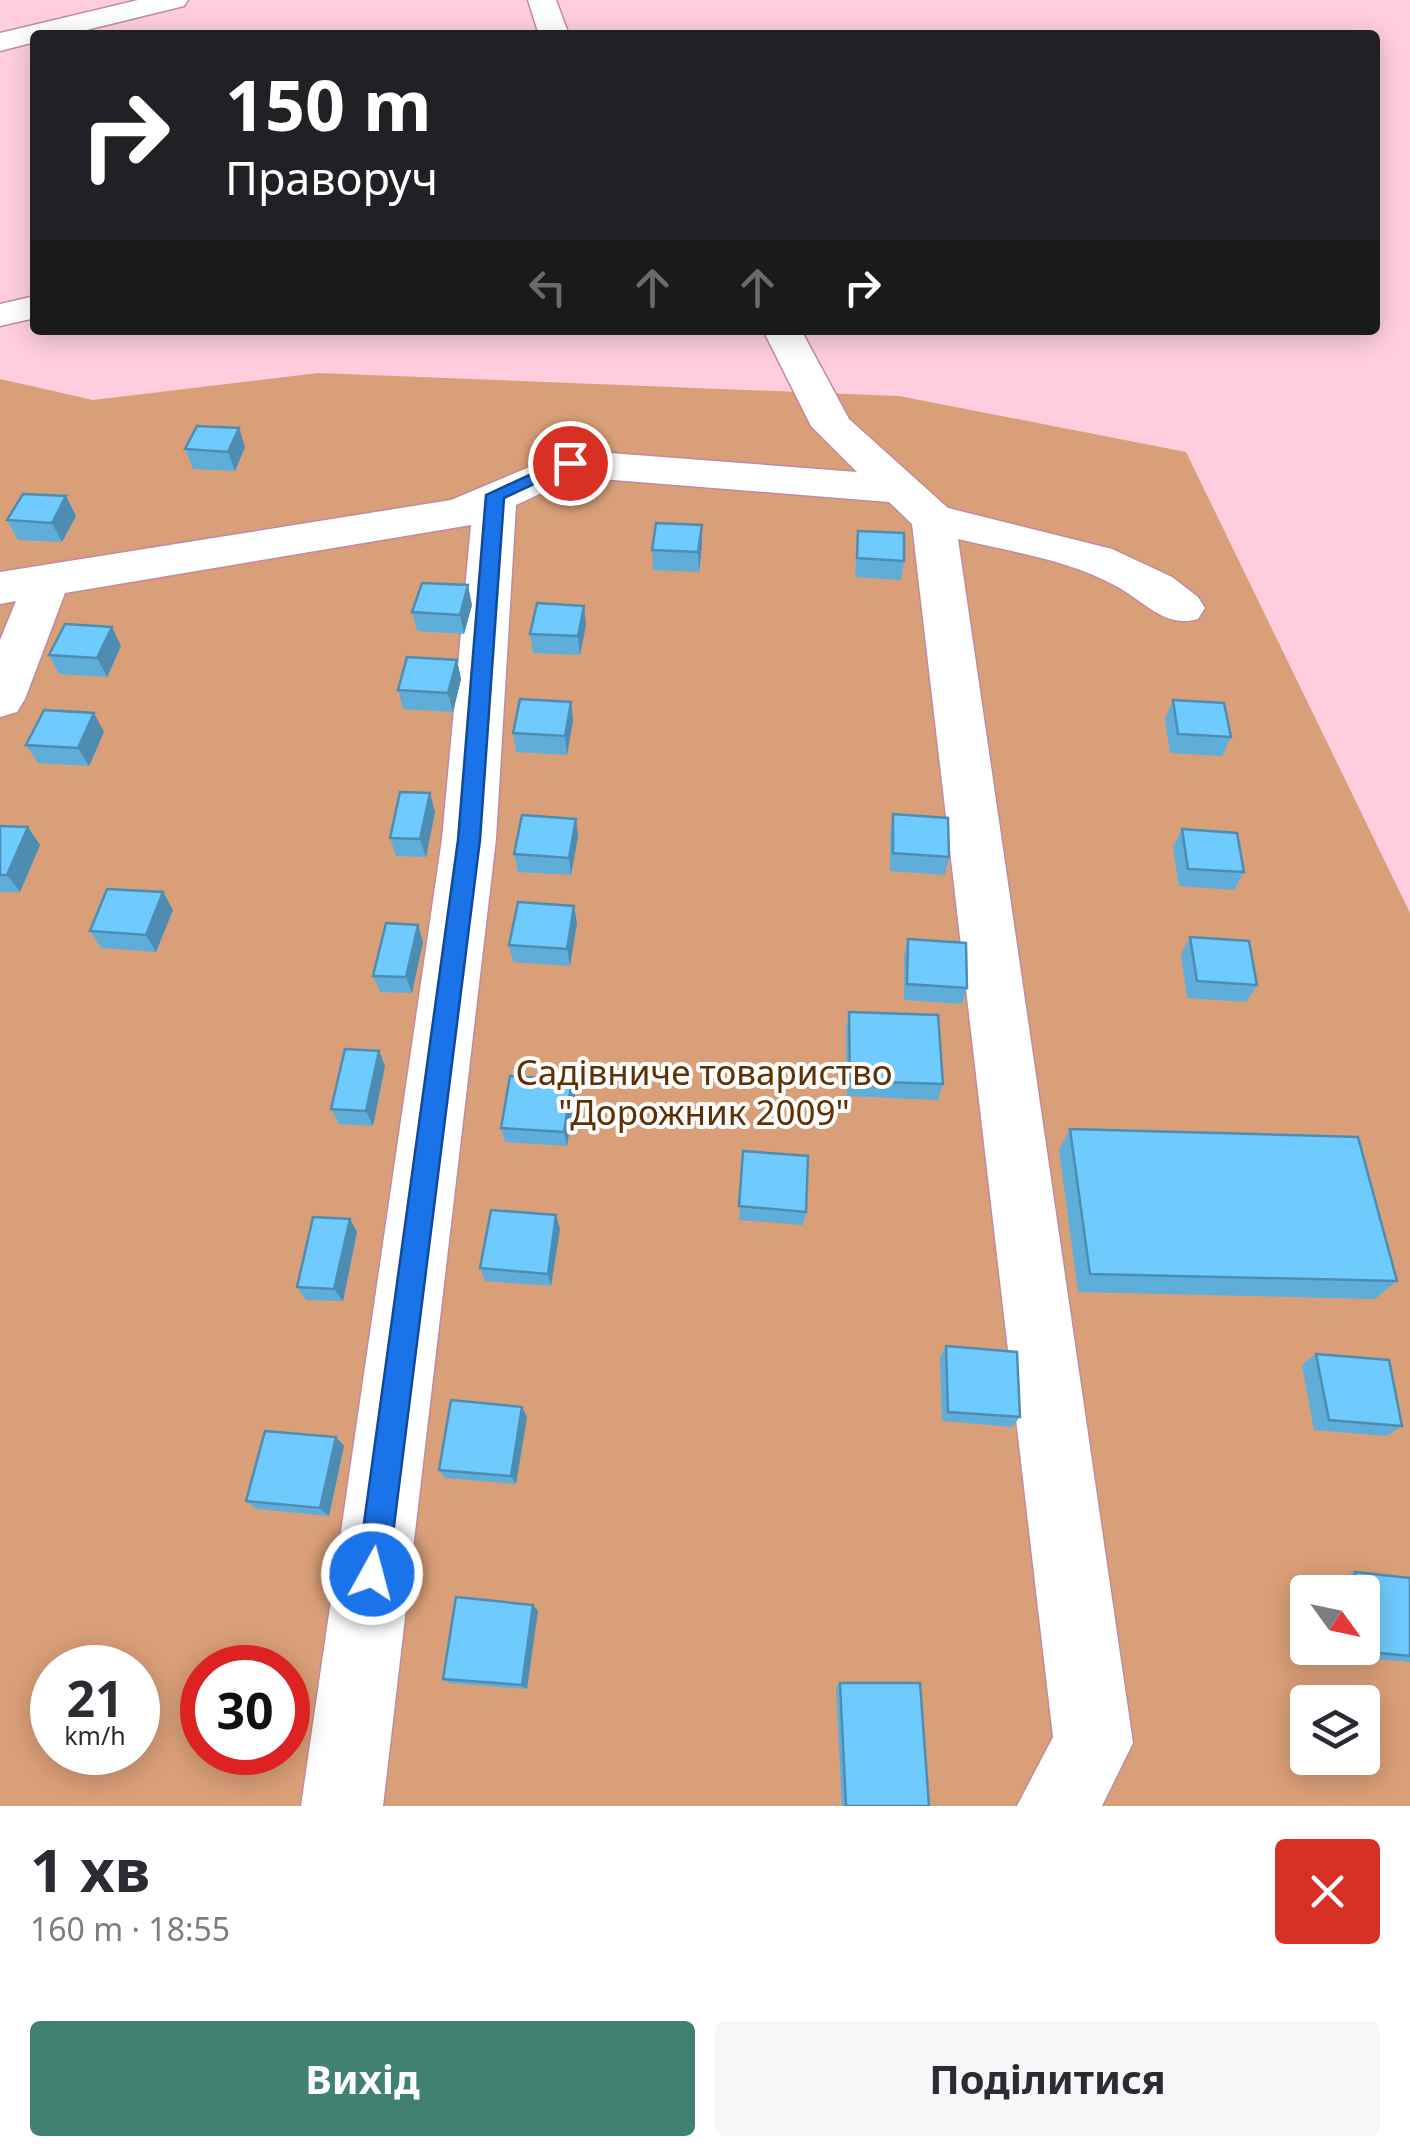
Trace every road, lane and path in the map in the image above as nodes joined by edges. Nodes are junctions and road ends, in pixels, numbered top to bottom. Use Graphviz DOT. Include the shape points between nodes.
graph roads {
  1 [pos="174,0"];
  2 [pos="542,0"];
  3 [pos="50,30"];
  4 [pos="552,30"];
  5 [pos="30,35"];
  6 [pos="0,42"];
  7 [pos="30,308"];
  8 [pos="0,315"];
  9 [pos="785,335"];
  10 [pos="495,495"];
  11 [pos="917,504"];
  12 [pos="47,581"];
  13 [pos="0,588"];
  14 [pos="1182,608"];
  15 [pos="0,700"];
  16 [pos="342,1806"];
  17 [pos="1058,1806"];
  1 -- 3 [label="street"];
  2 -- 4 [label="street"];
  5 -- 6 [label="street"];
  7 -- 8 [label="street"];
  9 -- 11 [label="street" via="832,426"];
  10 -- 11 [label="street" via="570,463"];
  10 -- 12 [label="street" via="461,514"];
  10 -- 16 [label="street" via="469,840"];
  11 -- 14 [label="street" via="1108,563 1155,584"];
  11 -- 17 [label="street" via="1093,1743"];
  12 -- 13 [label="street"];
  12 -- 15 [label="street"];
}
